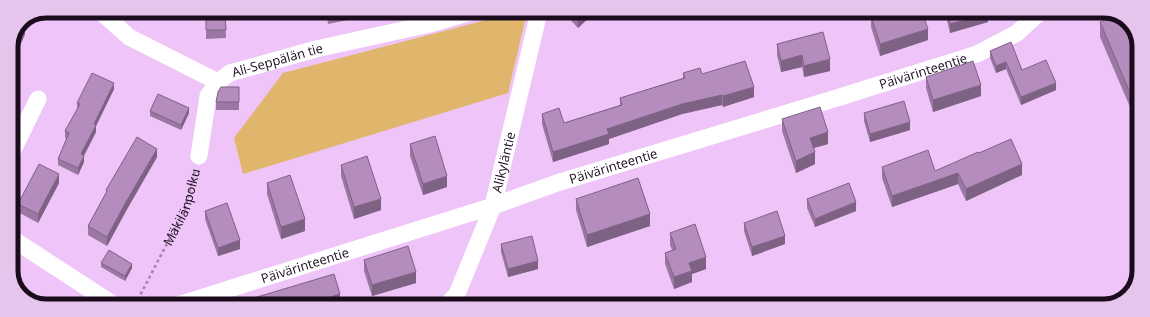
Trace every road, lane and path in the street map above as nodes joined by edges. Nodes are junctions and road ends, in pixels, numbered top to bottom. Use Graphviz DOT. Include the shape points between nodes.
graph roads {
  1 [pos="108,18"];
  2 [pos="452,18"];
  3 [pos="538,18"];
  4 [pos="1033,18"];
  5 [pos="218,82"];
  6 [pos="38,98"];
  7 [pos="18,139"];
  8 [pos="199,156"];
  9 [pos="493,206"];
  10 [pos="18,243"];
  11 [pos="105,299"];
  12 [pos="138,299"];
  13 [pos="197,299"];
  14 [pos="452,299"];
  1 -- 5 [label="street, Ali-Seppälän tie" via="129,37"];
  2 -- 5 [label="street, Ali-Seppälän tie" via="316,49 230,73"];
  3 -- 9 [label="street, Alikyläntie"];
  4 -- 9 [label="street, Päivärinteentie" via="1017,33 977,54 557,183"];
  5 -- 8 [label="street, Mäkilänpolku" via="208,96"];
  6 -- 7 [label="street"];
  8 -- 12 [label="path, Mäkilänpolku" via="185,209"];
  9 -- 13 [label="street, Päivärinteentie"];
  9 -- 14 [label="street, Alikyläntie" via="457,294"];
  10 -- 11 [label="street"];
}
